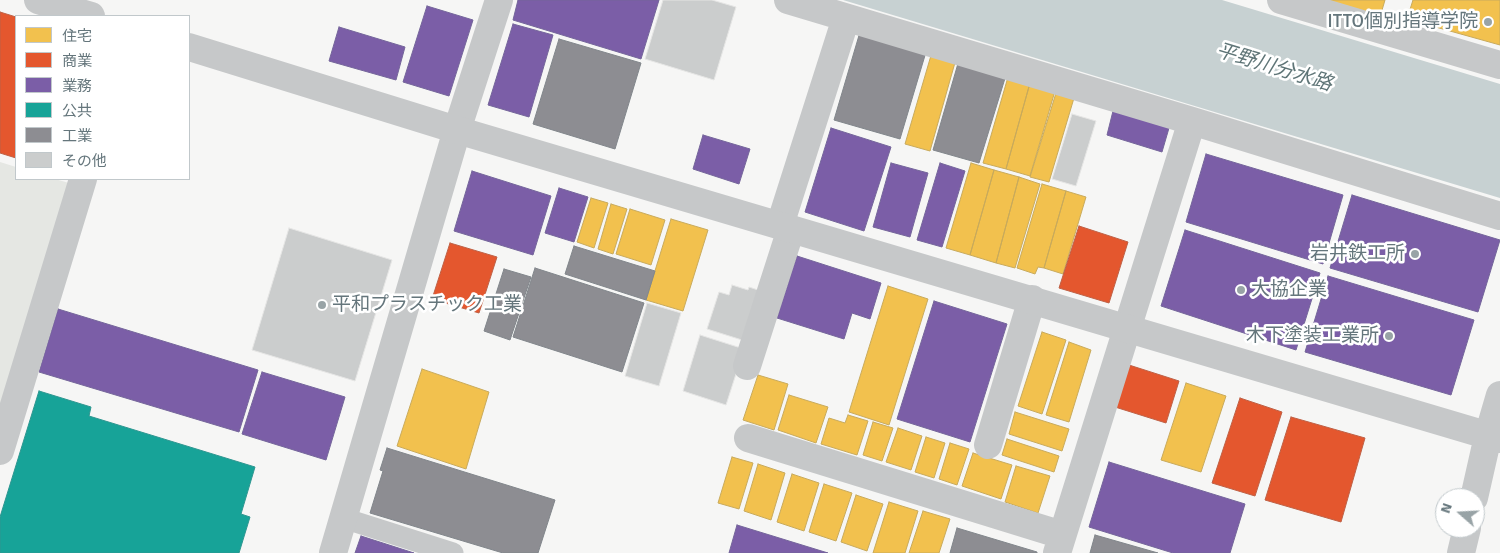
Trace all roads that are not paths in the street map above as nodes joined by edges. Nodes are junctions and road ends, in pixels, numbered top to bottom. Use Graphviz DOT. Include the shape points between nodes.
graph roads {
  1 [pos="38,0"];
  2 [pos="499,0"];
  3 [pos="788,0"];
  4 [pos="1282,0"];
  5 [pos="88,15"];
  6 [pos="846,18"];
  7 [pos="190,47"];
  8 [pos="1500,65"];
  9 [pos="1192,121"];
  10 [pos="457,130"];
  11 [pos="83,180"];
  12 [pos="1500,216"];
  13 [pos="786,227"];
  14 [pos="1032,299"];
  15 [pos="1127,328"];
  16 [pos="747,366"];
  17 [pos="1500,395"];
  18 [pos="1494,437"];
  19 [pos="748,438"];
  20 [pos="988,445"];
  21 [pos="0,450"];
  22 [pos="1477,488"];
  23 [pos="343,518"];
  24 [pos="1465,538"];
  25 [pos="1059,544"];
  26 [pos="333,553"];
  27 [pos="453,553"];
  28 [pos="1461,553"];
  1 -- 5 [label="street"];
  2 -- 10 [label="street"];
  3 -- 6 [label="street"];
  4 -- 8 [label="street"];
  6 -- 9 [label="street"];
  6 -- 13 [label="street"];
  7 -- 10 [label="street"];
  9 -- 12 [label="street"];
  9 -- 15 [label="street"];
  10 -- 13 [label="street"];
  10 -- 23 [label="street"];
  11 -- 21 [label="street"];
  13 -- 14 [label="street"];
  13 -- 16 [label="street"];
  14 -- 15 [label="street"];
  14 -- 20 [label="street"];
  15 -- 18 [label="street"];
  15 -- 25 [label="street"];
  17 -- 18 [label="street"];
  18 -- 22 [label="street"];
  19 -- 25 [label="street"];
  23 -- 26 [label="street"];
  23 -- 27 [label="lane"];
  24 -- 28 [label="street"];
}
